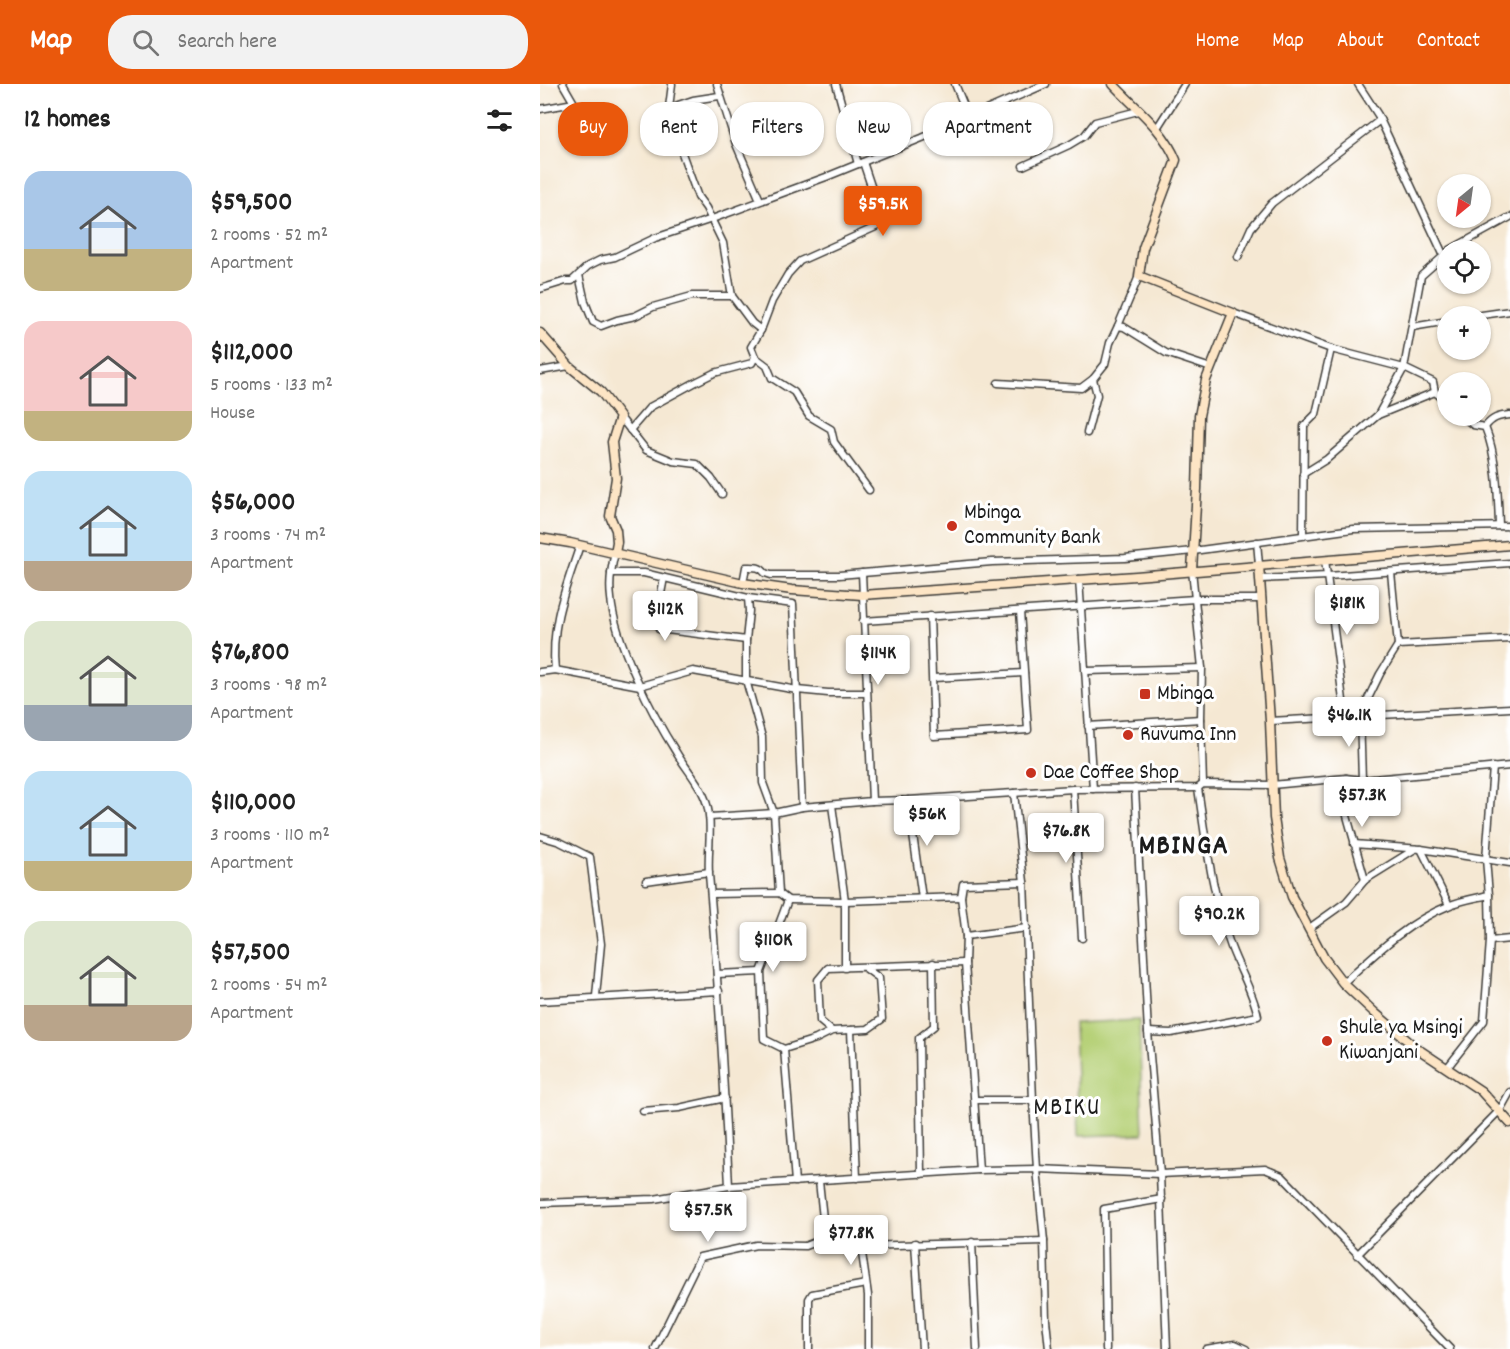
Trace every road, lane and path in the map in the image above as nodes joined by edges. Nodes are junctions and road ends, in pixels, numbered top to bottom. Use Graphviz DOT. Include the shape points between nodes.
graph roads {
  1 [pos="563,84"];
  2 [pos="672,84"];
  3 [pos="717,84"];
  4 [pos="836,84"];
  5 [pos="955,84"];
  6 [pos="1046,84"];
  7 [pos="1113,84"];
  8 [pos="1185,84"];
  9 [pos="1358,84"];
  10 [pos="719,96"];
  11 [pos="670,102"];
  12 [pos="687,102"];
  13 [pos="962,102"];
  14 [pos="1005,102"];
  15 [pos="540,109"];
  16 [pos="1138,111"];
  17 [pos="1380,120"];
  18 [pos="1157,128"];
  19 [pos="923,137"];
  20 [pos="683,156"];
  21 [pos="861,163"];
  22 [pos="1023,166"];
  23 [pos="760,200"];
  24 [pos="1510,217"];
  25 [pos="712,219"];
  26 [pos="1441,240"];
  27 [pos="1469,240"];
  28 [pos="1238,257"];
  29 [pos="1437,261"];
  30 [pos="579,275"];
  31 [pos="1139,276"];
  32 [pos="540,290"];
  33 [pos="732,296"];
  34 [pos="1510,310"];
  35 [pos="1233,313"];
  36 [pos="1491,313"];
  37 [pos="1437,323"];
  38 [pos="1118,326"];
  39 [pos="1412,327"];
  40 [pos="761,330"];
  41 [pos="540,333"];
  42 [pos="1331,349"];
  43 [pos="755,357"];
  44 [pos="569,366"];
  45 [pos="1211,368"];
  46 [pos="1404,368"];
  47 [pos="540,371"];
  48 [pos="1093,379"];
  49 [pos="998,384"];
  50 [pos="1435,392"];
  51 [pos="1378,415"];
  52 [pos="1510,415"];
  53 [pos="620,417"];
  54 [pos="1479,426"];
  55 [pos="1485,427"];
  56 [pos="630,430"];
  57 [pos="1087,433"];
  58 [pos="1303,474"];
  59 [pos="869,490"];
  60 [pos="722,494"];
  61 [pos="1499,526"];
  62 [pos="1510,526"];
  63 [pos="1303,535"];
  64 [pos="540,538"];
  65 [pos="1257,542"];
  66 [pos="580,545"];
  67 [pos="1510,545"];
  68 [pos="1193,551"];
  69 [pos="615,553"];
  70 [pos="1325,560"];
  71 [pos="1510,563"];
  72 [pos="1259,565"];
  73 [pos="1192,570"];
  74 [pos="1391,572"];
  75 [pos="610,573"];
  76 [pos="862,573"];
  77 [pos="1329,576"];
  78 [pos="664,578"];
  79 [pos="1079,579"];
  80 [pos="1260,579"];
  81 [pos="743,583"];
  82 [pos="862,595"];
  83 [pos="748,598"];
  84 [pos="1195,599"];
  85 [pos="1262,599"];
  86 [pos="1082,607"];
  87 [pos="1020,610"];
  88 [pos="930,616"];
  89 [pos="863,621"];
  90 [pos="1510,639"];
  91 [pos="746,640"];
  92 [pos="1398,645"];
  93 [pos="1202,668"];
  94 [pos="555,670"];
  95 [pos="1086,671"];
  96 [pos="540,672"];
  97 [pos="1024,673"];
  98 [pos="933,678"];
  99 [pos="746,680"];
  100 [pos="640,686"];
  101 [pos="797,690"];
  102 [pos="866,693"];
  103 [pos="1510,708"];
  104 [pos="1360,715"];
  105 [pos="1345,716"];
  106 [pos="1201,719"];
  107 [pos="1270,721"];
  108 [pos="1088,726"];
  109 [pos="1510,766"];
  110 [pos="1493,767"];
  111 [pos="1346,778"];
  112 [pos="1362,780"];
  113 [pos="1272,785"];
  114 [pos="1201,786"];
  115 [pos="1135,788"];
  116 [pos="1073,789"];
  117 [pos="1093,789"];
  118 [pos="1014,793"];
  119 [pos="908,800"];
  120 [pos="872,801"];
  121 [pos="832,805"];
  122 [pos="802,807"];
  123 [pos="774,813"];
  124 [pos="710,817"];
  125 [pos="540,836"];
  126 [pos="1354,844"];
  127 [pos="1418,848"];
  128 [pos="1486,859"];
  129 [pos="1510,862"];
  130 [pos="709,872"];
  131 [pos="646,880"];
  132 [pos="1365,880"];
  133 [pos="1024,882"];
  134 [pos="778,893"];
  135 [pos="712,894"];
  136 [pos="1489,895"];
  137 [pos="961,897"];
  138 [pos="922,898"];
  139 [pos="788,900"];
  140 [pos="845,901"];
  141 [pos="1449,906"];
  142 [pos="1027,928"];
  143 [pos="1308,929"];
  144 [pos="966,936"];
  145 [pos="1082,938"];
  146 [pos="1510,939"];
  147 [pos="1490,941"];
  148 [pos="933,963"];
  149 [pos="965,963"];
  150 [pos="864,967"];
  151 [pos="845,968"];
  152 [pos="761,972"];
  153 [pos="717,974"];
  154 [pos="1343,983"];
  155 [pos="719,991"];
  156 [pos="596,996"];
  157 [pos="540,1001"];
  158 [pos="851,1030"];
  159 [pos="832,1031"];
  160 [pos="1148,1032"];
  161 [pos="784,1049"];
  162 [pos="1447,1068"];
  163 [pos="1510,1092"];
  164 [pos="725,1098"];
  165 [pos="975,1100"];
  166 [pos="1033,1100"];
  167 [pos="1500,1110"];
  168 [pos="643,1111"];
  169 [pos="1510,1123"];
  170 [pos="1037,1169"];
  171 [pos="979,1170"];
  172 [pos="921,1174"];
  173 [pos="1160,1174"];
  174 [pos="856,1178"];
  175 [pos="819,1181"];
  176 [pos="795,1182"];
  177 [pos="729,1186"];
  178 [pos="1162,1199"];
  179 [pos="540,1203"];
  180 [pos="833,1235"];
  181 [pos="1044,1241"];
  182 [pos="972,1242"];
  183 [pos="915,1243"];
  184 [pos="861,1246"];
  185 [pos="1357,1255"];
  186 [pos="866,1284"];
  187 [pos="655,1349"];
  188 [pos="809,1349"];
  189 [pos="868,1349"];
  190 [pos="922,1349"];
  191 [pos="977,1349"];
  192 [pos="1049,1349"];
  193 [pos="1106,1349"];
  194 [pos="1167,1349"];
  195 [pos="1172,1349"];
  196 [pos="1206,1349"];
  197 [pos="1246,1349"];
  198 [pos="1450,1349"];
  1 -- 15 [label="street" via="574,103"];
  2 -- 11 [label="street"];
  3 -- 10 [label="street"];
  4 -- 21 [label="street"];
  5 -- 13 [label="street"];
  6 -- 14 [label="street"];
  7 -- 16 [label="street"];
  8 -- 18 [label="street"];
  9 -- 17 [label="street"];
  10 -- 12 [label="street"];
  10 -- 23 [label="street"];
  16 -- 18 [label="street"];
  16 -- 22 [label="street" via="1095,122 1084,136"];
  17 -- 26 [label="street"];
  17 -- 28 [label="street" via="1272,203 1251,228"];
  18 -- 31 [label="street" via="1176,159 1143,248"];
  19 -- 21 [label="street"];
  20 -- 25 [label="street" via="698,197"];
  21 -- 23 [label="street"];
  21 -- 40 [label="street" via="882,219 878,226 800,261 772,301"];
  23 -- 25 [label="street"];
  24 -- 27 [label="street"];
  25 -- 30 [label="street" via="600,260"];
  25 -- 33 [label="street" via="723,243"];
  29 -- 39 [label="street" via="1421,276"];
  30 -- 32 [label="street" via="572,281"];
  30 -- 33 [label="street" via="593,322 601,326 692,296"];
  31 -- 35 [label="street"];
  31 -- 38 [label="street"];
  33 -- 40 [label="street"];
  34 -- 36 [label="street"];
  35 -- 42 [label="street"];
  35 -- 45 [label="street"];
  37 -- 39 [label="street"];
  38 -- 45 [label="street" via="1166,353"];
  38 -- 48 [label="street" via="1105,364"];
  39 -- 46 [label="street"];
  40 -- 43 [label="street" via="751,347"];
  41 -- 44 [label="street"];
  42 -- 46 [label="street"];
  42 -- 58 [label="street" via="1316,414 1304,426"];
  43 -- 56 [label="street" via="752,363 714,373 650,407"];
  43 -- 59 [label="street" via="767,366 772,378 794,392 809,416 831,429 834,442"];
  44 -- 47 [label="street"];
  44 -- 53 [label="street" via="601,392"];
  45 -- 68 [label="street" via="1199,416"];
  46 -- 50 [label="street" via="1432,382"];
  46 -- 51 [label="street"];
  48 -- 49 [label="street" via="1081,388"];
  48 -- 57 [label="street" via="1097,395"];
  50 -- 51 [label="street"];
  51 -- 58 [label="street" via="1327,459"];
  52 -- 55 [label="street" via="1490,420"];
  53 -- 56 [label="street"];
  53 -- 69 [label="street" via="612,442 616,478 610,516 616,530"];
  54 -- 55 [label="street"];
  55 -- 61 [label="street" via="1490,439"];
  56 -- 60 [label="street" via="646,450 697,464"];
  58 -- 63 [label="street"];
  61 -- 62 [label="street"];
  61 -- 63 [label="street" via="1353,529"];
  63 -- 65 [label="street"];
  64 -- 66 [label="street"];
  65 -- 68 [label="street"];
  65 -- 72 [label="street"];
  66 -- 69 [label="street"];
  66 -- 94 [label="street" via="559,609 553,647"];
  67 -- 70 [label="street"];
  68 -- 73 [label="street"];
  68 -- 76 [label="street"];
  69 -- 75 [label="street"];
  69 -- 81 [label="street"];
  70 -- 72 [label="street"];
  70 -- 77 [label="street"];
  71 -- 74 [label="street"];
  72 -- 73 [label="street"];
  72 -- 80 [label="street"];
  73 -- 79 [label="street"];
  73 -- 84 [label="street"];
  74 -- 77 [label="street"];
  74 -- 92 [label="street"];
  75 -- 78 [label="street" via="644,573"];
  75 -- 100 [label="street" via="615,622"];
  76 -- 81 [label="street" via="771,575 757,567 746,567"];
  76 -- 82 [label="street"];
  77 -- 80 [label="street"];
  77 -- 105 [label="street"];
  78 -- 83 [label="street"];
  78 -- 91 [label="street" via="659,629"];
  79 -- 82 [label="street"];
  79 -- 86 [label="street"];
  80 -- 85 [label="street"];
  81 -- 82 [label="street"];
  82 -- 89 [label="street"];
  83 -- 91 [label="street"];
  83 -- 101 [label="street" via="794,604"];
  84 -- 85 [label="street"];
  84 -- 86 [label="street"];
  84 -- 93 [label="street"];
  85 -- 107 [label="street"];
  86 -- 87 [label="street"];
  86 -- 95 [label="street"];
  87 -- 88 [label="street"];
  87 -- 97 [label="street"];
  88 -- 89 [label="street"];
  88 -- 98 [label="street"];
  89 -- 102 [label="street"];
  90 -- 92 [label="street"];
  91 -- 99 [label="street"];
  92 -- 104 [label="street"];
  93 -- 95 [label="street"];
  93 -- 106 [label="street"];
  94 -- 96 [label="street"];
  94 -- 100 [label="street"];
  95 -- 108 [label="street"];
  97 -- 98 [label="street"];
  97 -- 98 [label="street" via="1028,730 934,736"];
  99 -- 100 [label="street" via="693,671"];
  99 -- 101 [label="street"];
  99 -- 123 [label="street" via="762,737 763,783"];
  100 -- 124 [label="street" via="675,751 704,794"];
  101 -- 102 [label="street"];
  101 -- 122 [label="street"];
  102 -- 120 [label="street"];
  103 -- 104 [label="street"];
  104 -- 105 [label="street"];
  104 -- 112 [label="street"];
  105 -- 107 [label="street"];
  106 -- 108 [label="street"];
  106 -- 114 [label="street"];
  107 -- 113 [label="street"];
  108 -- 117 [label="street"];
  109 -- 110 [label="street"];
  110 -- 112 [label="street"];
  110 -- 128 [label="street"];
  111 -- 112 [label="street"];
  111 -- 113 [label="street"];
  111 -- 126 [label="street" via="1347,816"];
  113 -- 114 [label="street"];
  113 -- 143 [label="street" via="1280,858 1292,897"];
  114 -- 115 [label="street"];
  114 -- 160 [label="street" via="1212,884 1258,1016 1171,1032"];
  115 -- 117 [label="street"];
  115 -- 160 [label="street"];
  116 -- 117 [label="street"];
  116 -- 118 [label="street"];
  116 -- 145 [label="street"];
  118 -- 119 [label="street"];
  118 -- 133 [label="street"];
  119 -- 120 [label="street"];
  119 -- 138 [label="street"];
  120 -- 121 [label="street"];
  121 -- 122 [label="street"];
  121 -- 140 [label="street"];
  122 -- 123 [label="street"];
  123 -- 124 [label="street"];
  123 -- 134 [label="street"];
  124 -- 130 [label="street"];
  125 -- 156 [label="street" via="590,857 601,944"];
  126 -- 127 [label="street"];
  126 -- 132 [label="street"];
  127 -- 128 [label="street"];
  127 -- 132 [label="street"];
  127 -- 141 [label="street"];
  128 -- 129 [label="street"];
  128 -- 136 [label="street"];
  130 -- 131 [label="street"];
  130 -- 135 [label="street"];
  132 -- 143 [label="street" via="1346,902"];
  133 -- 137 [label="street" via="963,884"];
  133 -- 142 [label="street"];
  134 -- 135 [label="street"];
  134 -- 139 [label="street"];
  135 -- 153 [label="street"];
  136 -- 141 [label="street"];
  136 -- 147 [label="street"];
  137 -- 138 [label="street"];
  137 -- 144 [label="street"];
  138 -- 140 [label="street"];
  139 -- 140 [label="street"];
  139 -- 152 [label="street"];
  140 -- 151 [label="street"];
  141 -- 154 [label="street" via="1413,924"];
  142 -- 144 [label="street"];
  142 -- 166 [label="street"];
  143 -- 154 [label="street"];
  144 -- 149 [label="street"];
  146 -- 147 [label="street"];
  147 -- 162 [label="street" via="1484,1021"];
  148 -- 149 [label="street"];
  148 -- 150 [label="street"];
  148 -- 172 [label="street" via="934,1026 919,1038"];
  149 -- 165 [label="street"];
  150 -- 151 [label="street"];
  150 -- 158 [label="street" via="879,978 882,1019 868,1029"];
  151 -- 159 [label="street" via="828,968 818,980 820,1021"];
  152 -- 153 [label="street"];
  152 -- 161 [label="street" via="764,1039"];
  153 -- 155 [label="street"];
  154 -- 162 [label="street" via="1415,1047"];
  155 -- 156 [label="street"];
  155 -- 164 [label="street"];
  156 -- 157 [label="street"];
  158 -- 159 [label="street"];
  158 -- 174 [label="street"];
  159 -- 161 [label="street"];
  160 -- 173 [label="street"];
  161 -- 176 [label="street"];
  162 -- 167 [label="street" via="1481,1091"];
  163 -- 167 [label="street"];
  164 -- 168 [label="street"];
  164 -- 177 [label="street"];
  165 -- 166 [label="street"];
  165 -- 171 [label="street"];
  166 -- 170 [label="street"];
  167 -- 169 [label="street"];
  167 -- 185 [label="street"];
  170 -- 171 [label="street"];
  170 -- 173 [label="street"];
  170 -- 181 [label="street"];
  171 -- 172 [label="street"];
  172 -- 174 [label="street"];
  173 -- 178 [label="street"];
  173 -- 185 [label="street" via="1265,1169 1282,1176"];
  174 -- 175 [label="street"];
  175 -- 176 [label="street"];
  175 -- 180 [label="street" via="824,1228"];
  176 -- 177 [label="street"];
  177 -- 179 [label="street" via="654,1199"];
  178 -- 193 [label="street" via="1104,1209"];
  178 -- 194 [label="street"];
  180 -- 184 [label="street" via="840,1241"];
  180 -- 187 [label="street" via="805,1246 756,1245 700,1257"];
  181 -- 182 [label="street"];
  181 -- 192 [label="street"];
  182 -- 183 [label="street"];
  182 -- 191 [label="street"];
  183 -- 184 [label="street"];
  183 -- 190 [label="street"];
  184 -- 186 [label="street"];
  185 -- 198 [label="street"];
  186 -- 188 [label="street" via="812,1294 808,1299"];
  186 -- 189 [label="street"];
  194 -- 195 [label="street"];
  196 -- 197 [label="street" via="1235,1344"];
}
